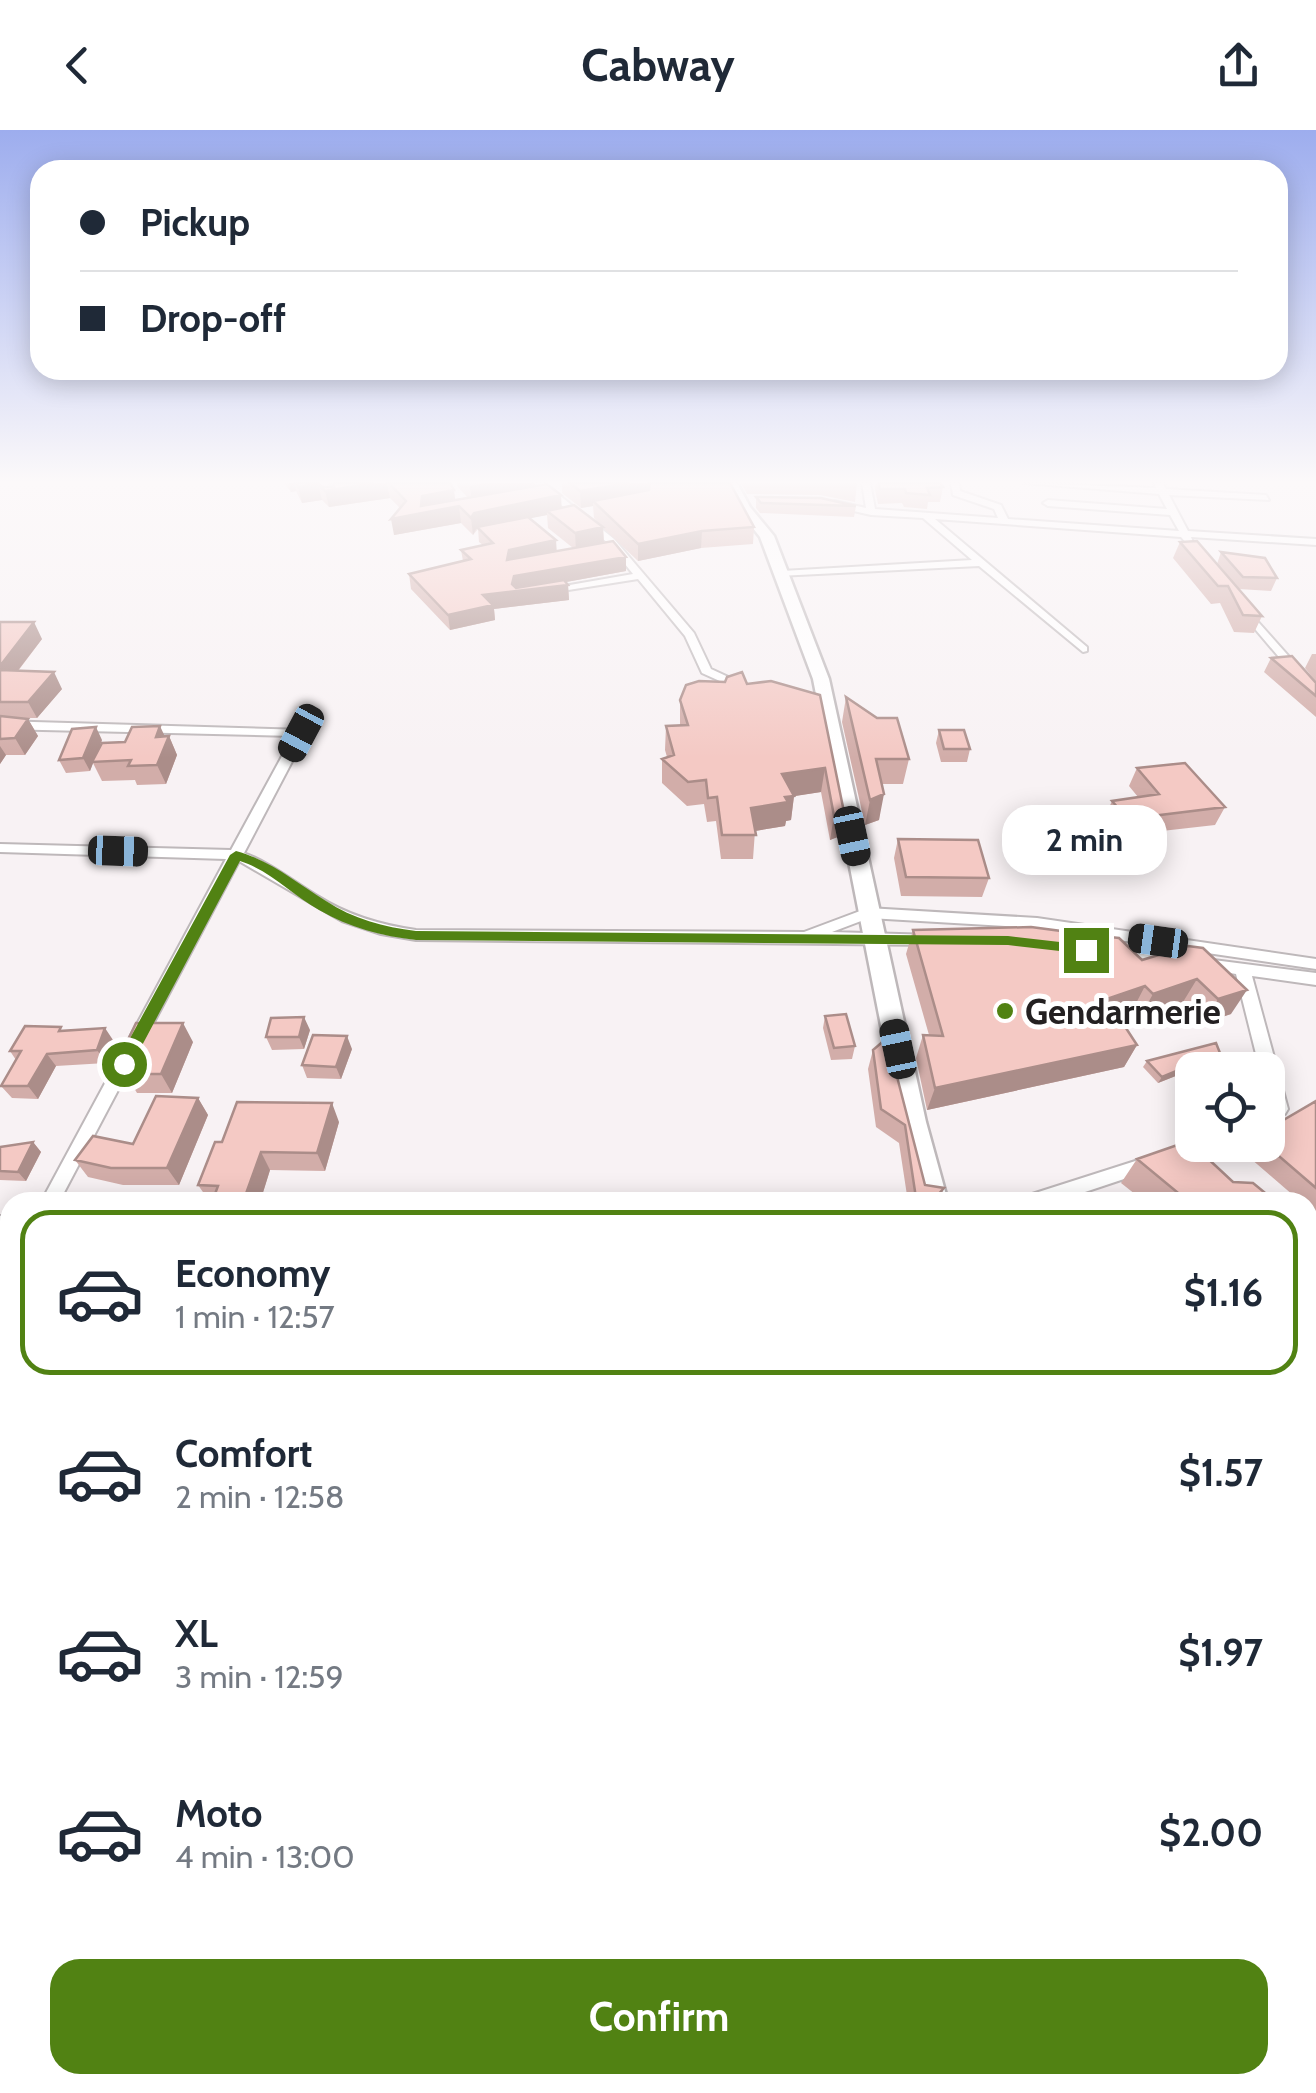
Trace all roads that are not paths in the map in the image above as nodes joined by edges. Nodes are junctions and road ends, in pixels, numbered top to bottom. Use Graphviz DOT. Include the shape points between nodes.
graph roads {
  1 [pos="782,574"];
  2 [pos="992,575"];
  3 [pos="640,576"];
  4 [pos="538,594"];
  5 [pos="1240,604"];
  6 [pos="1083,649"];
  7 [pos="755,694"];
  8 [pos="1316,694"];
  9 [pos="0,725"];
  10 [pos="0,848"];
  11 [pos="236,855"];
  12 [pos="868,913"];
  13 [pos="806,937"];
  14 [pos="875,940"];
  15 [pos="951,940"];
  16 [pos="1028,943"];
  17 [pos="1316,964"];
  18 [pos="1242,968"];
  19 [pos="1316,979"];
  20 [pos="1264,1052"];
  21 [pos="1175,1155"];
  22 [pos="55,1192"];
  23 [pos="932,1192"];
  24 [pos="1062,1192"];
  1 -- 12 [label="main road" via="811,645"];
  2 -- 6 [label="street"];
  3 -- 4 [label="street"];
  3 -- 7 [label="street" via="690,635 706,671"];
  5 -- 8 [label="street"];
  9 -- 11 [label="street" via="301,733"];
  10 -- 11 [label="street"];
  11 -- 13 [label="street" via="266,865 324,907 378,930"];
  11 -- 22 [label="street"];
  12 -- 13 [label="street"];
  12 -- 14 [label="main road"];
  12 -- 17 [label="street" via="1037,923"];
  13 -- 14 [label="street"];
  14 -- 15 [label="street"];
  14 -- 23 [label="main road"];
  16 -- 18 [label="street"];
  18 -- 19 [label="street"];
  18 -- 20 [label="street"];
  21 -- 24 [label="street"];
}
